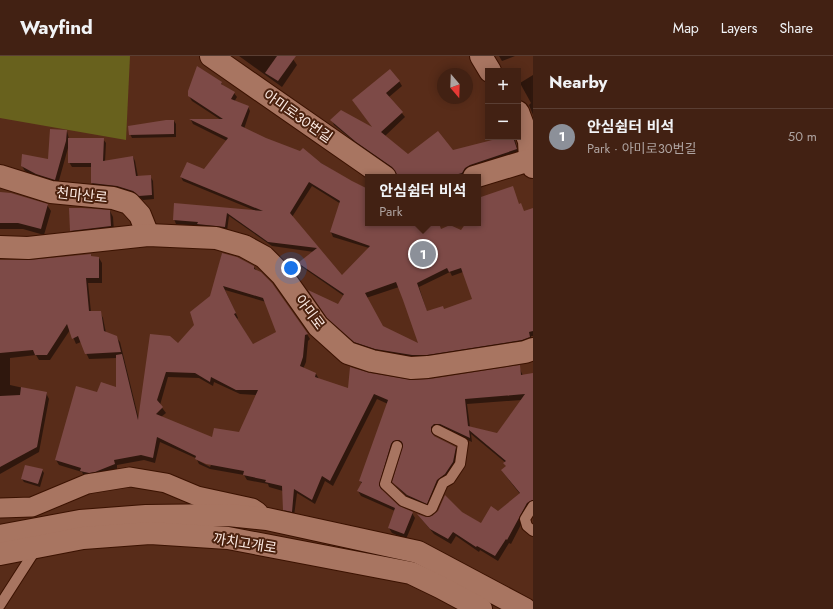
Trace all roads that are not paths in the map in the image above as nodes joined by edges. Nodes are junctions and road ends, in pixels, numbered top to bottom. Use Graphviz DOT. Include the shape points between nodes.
graph roads {
  1 [pos="211,56"];
  2 [pos="481,56"];
  3 [pos="488,68"];
  4 [pos="521,118"];
  5 [pos="532,163"];
  6 [pos="381,174"];
  7 [pos="481,175"];
  8 [pos="0,176"];
  9 [pos="148,235"];
  10 [pos="0,247"];
  11 [pos="533,349"];
  12 [pos="437,430"];
  13 [pos="397,446"];
  14 [pos="533,506"];
  15 [pos="0,508"];
  16 [pos="267,519"];
  17 [pos="533,531"];
  18 [pos="0,536"];
  19 [pos="37,548"];
  20 [pos="0,554"];
  21 [pos="0,605"];
  22 [pos="481,609"];
  23 [pos="525,609"];
  1 -- 6 [label="street, 아미로30번길"];
  2 -- 3 [label="street"];
  4 -- 5 [label="street" via="529,141"];
  5 -- 7 [label="street"];
  8 -- 9 [label="street, 천마산로" via="51,192 113,198 129,203 140,215"];
  9 -- 10 [label="street, 아미로" via="28,248"];
  9 -- 11 [label="street, 아미로" via="216,238 244,246 264,257 282,275 318,326 348,353 372,361 411,368 428,367"];
  12 -- 13 [label="lane" via="463,443 460,464 450,479 443,483 432,508 428,511 403,502 385,484"];
  14 -- 17 [label="lane" via="525,519 527,526"];
  15 -- 16 [label="street" via="32,507 87,484 130,477 166,483 197,496 252,508"];
  16 -- 18 [label="street" via="228,515 80,520"];
  16 -- 23 [label="street" via="418,552"];
  19 -- 20 [label="street, 까치고개로"];
  19 -- 21 [label="lane"];
  19 -- 22 [label="street, 까치고개로" via="83,538 150,533 228,538 411,573"];
}
